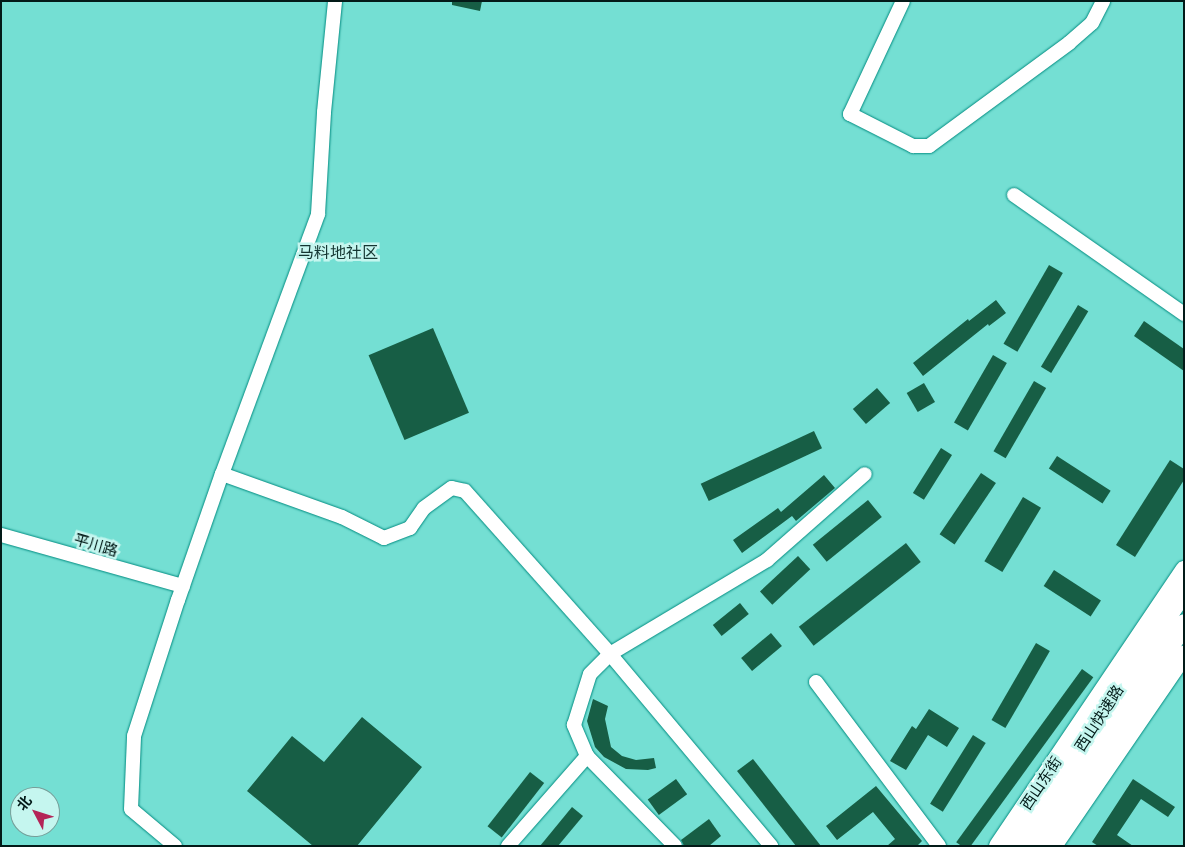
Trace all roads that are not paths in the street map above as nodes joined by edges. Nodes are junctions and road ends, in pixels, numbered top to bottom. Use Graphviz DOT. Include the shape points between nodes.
graph roads {
  1 [pos="336,1"];
  2 [pos="903,1"];
  3 [pos="1104,1"];
  4 [pos="1014,195"];
  5 [pos="1184,314"];
  6 [pos="222,474"];
  7 [pos="865,474"];
  8 [pos="1,535"];
  9 [pos="1184,570"];
  10 [pos="183,586"];
  11 [pos="1184,591"];
  12 [pos="1184,624"];
  13 [pos="610,654"];
  14 [pos="1184,655"];
  15 [pos="816,682"];
  16 [pos="587,756"];
  17 [pos="1029,841"];
  18 [pos="175,846"];
  19 [pos="508,846"];
  20 [pos="675,846"];
  21 [pos="771,846"];
  22 [pos="939,846"];
  23 [pos="998,846"];
  1 -- 6 [label="street" via="324,112 318,214"];
  2 -- 3 [label="street" via="850,114 914,146 929,146 1069,43 1092,23"];
  4 -- 5 [label="street"];
  6 -- 10 [label="street"];
  6 -- 13 [label="street" via="342,517 384,538 410,528 424,508 452,488 465,491"];
  7 -- 13 [label="street" via="767,560"];
  8 -- 10 [label="street, 平川路"];
  9 -- 23 [label="main road, 西山东街"];
  10 -- 18 [label="street" via="134,736 131,800 131,808"];
  11 -- 17 [label="highway, 西山快速路"];
  12 -- 17 [label="highway, 西山快速路"];
  13 -- 16 [label="street" via="590,674 574,725"];
  13 -- 21 [label="street"];
  14 -- 17 [label="main road"];
  15 -- 22 [label="street"];
  16 -- 19 [label="street"];
  16 -- 20 [label="street"];
}
